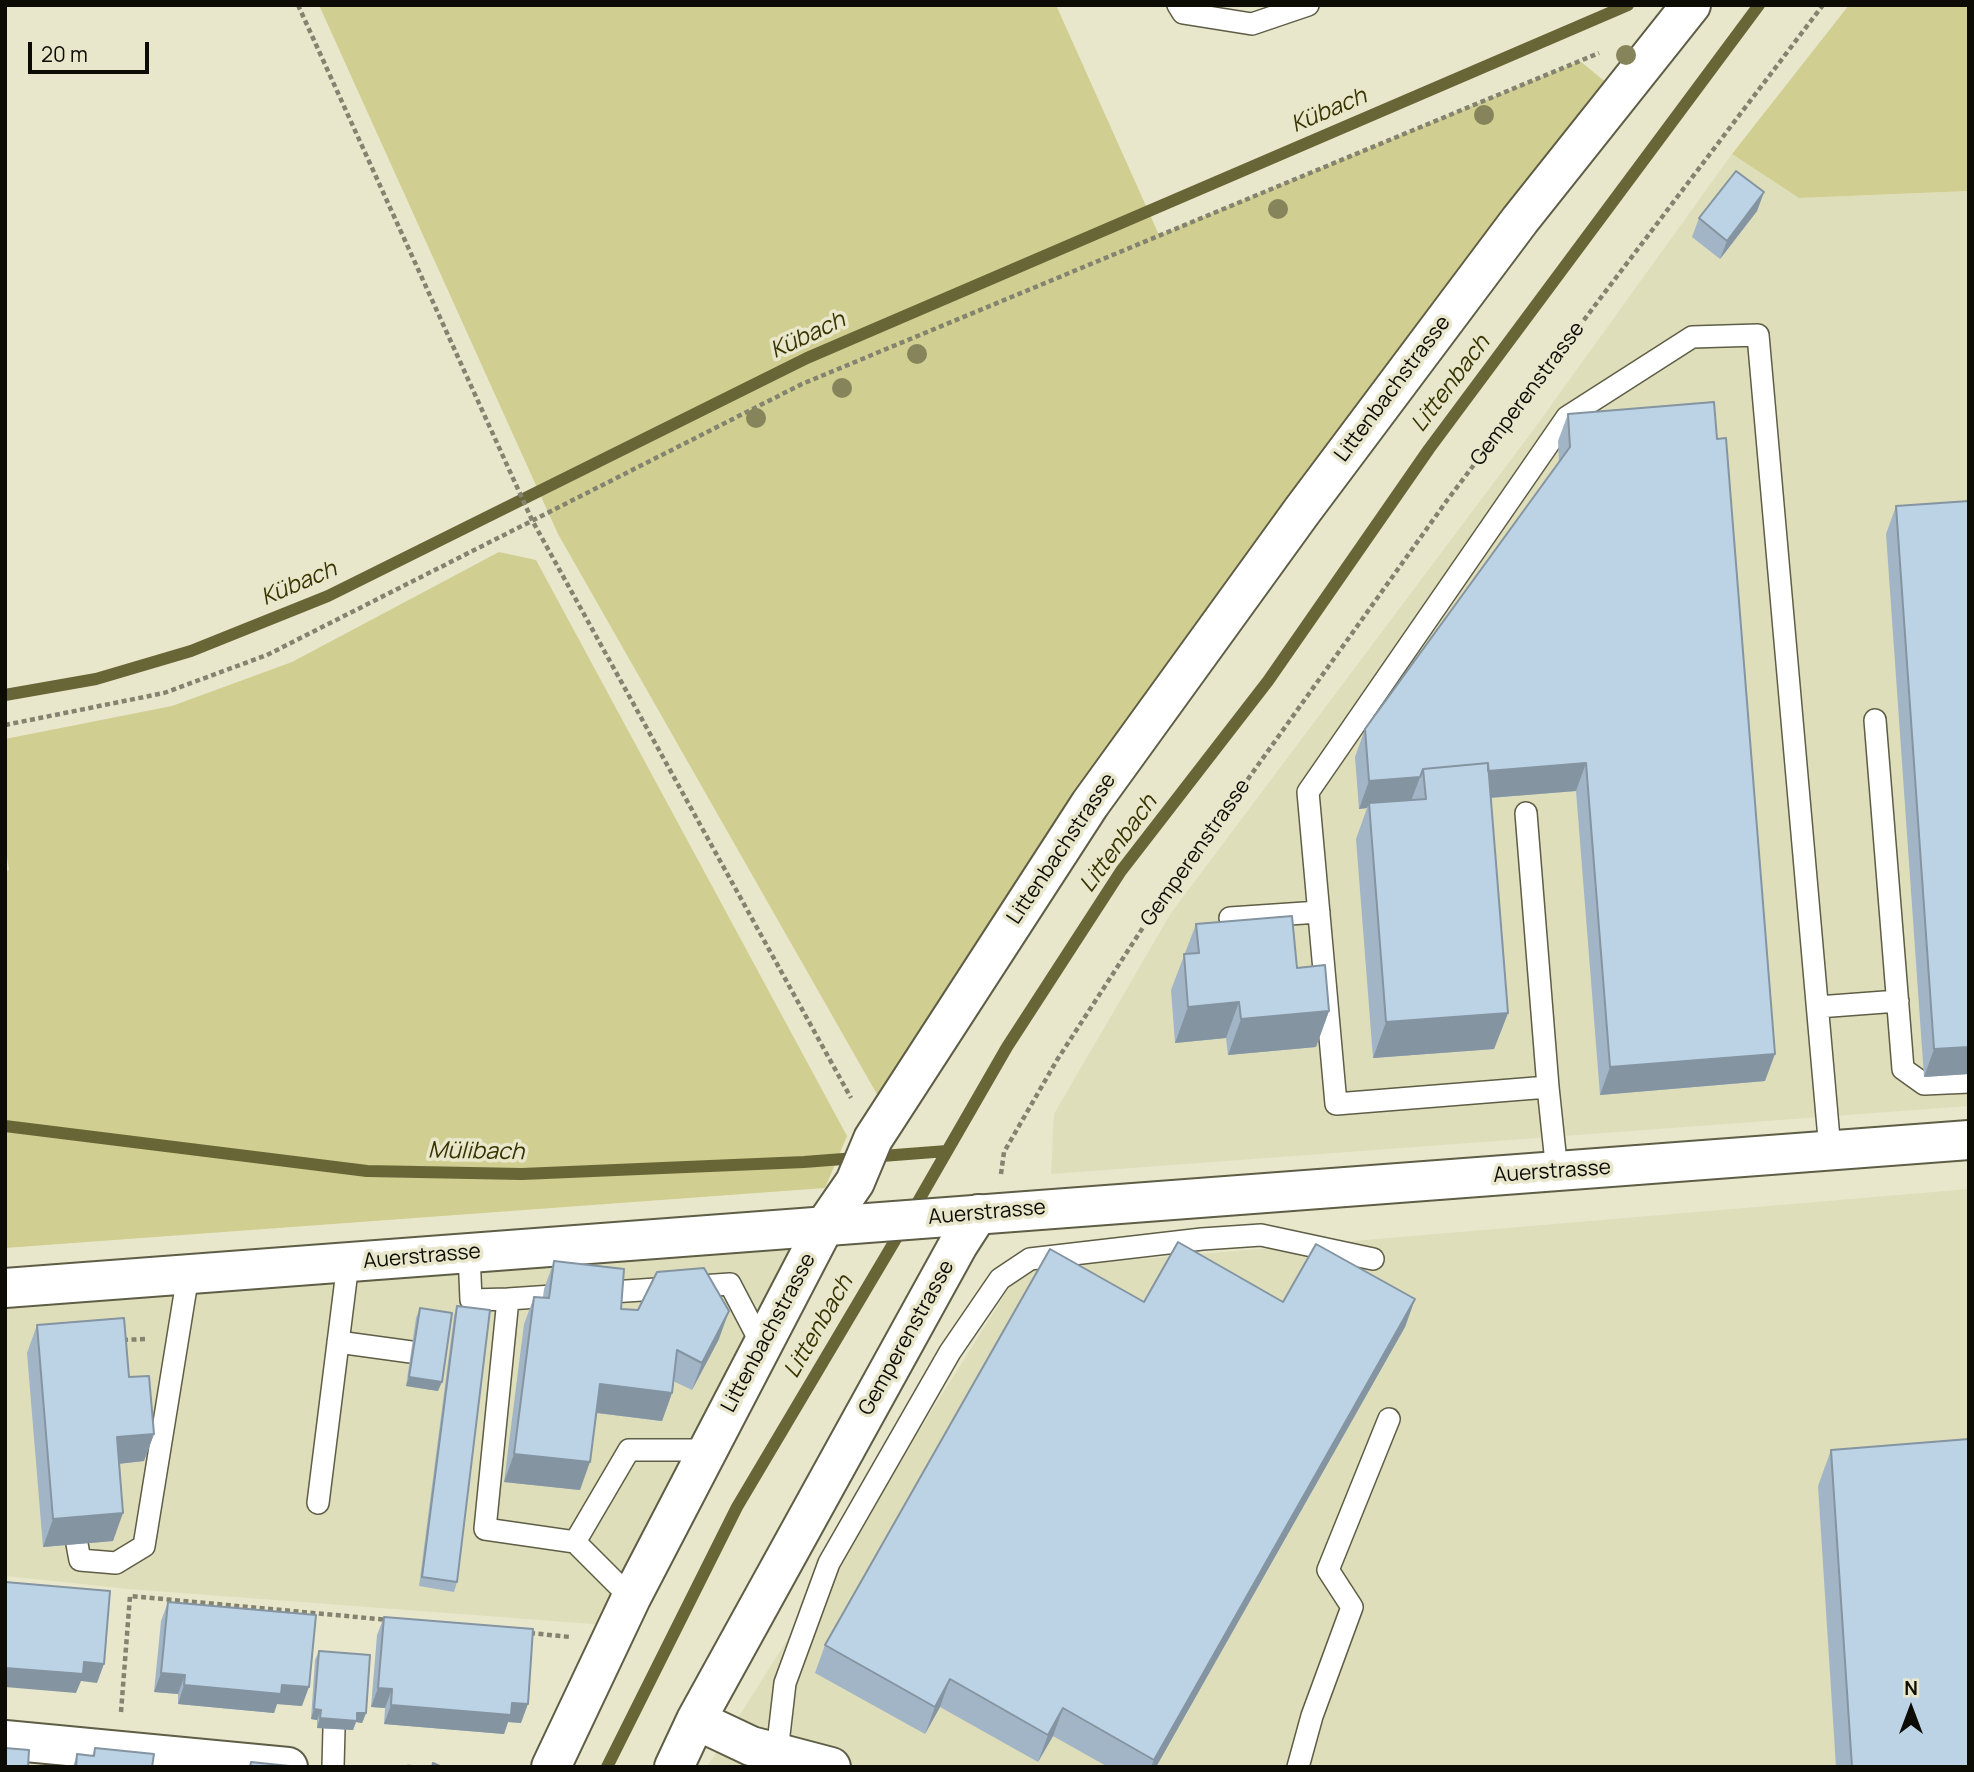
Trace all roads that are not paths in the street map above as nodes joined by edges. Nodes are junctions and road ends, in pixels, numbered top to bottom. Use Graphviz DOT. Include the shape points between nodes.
graph roads {
  1 [pos="1178,5"];
  2 [pos="1308,5"];
  3 [pos="1691,5"];
  4 [pos="1875,720"];
  5 [pos="1526,813"];
  6 [pos="1319,912"];
  7 [pos="1230,918"];
  8 [pos="1898,1001"];
  9 [pos="1818,1007"];
  10 [pos="1969,1082"];
  11 [pos="1548,1087"];
  12 [pos="1969,1140"];
  13 [pos="1830,1150"];
  14 [pos="1557,1172"];
  15 [pos="1219,1196"];
  16 [pos="978,1214"];
  17 [pos="824,1227"];
  18 [pos="1220,1238"];
  19 [pos="469,1253"];
  20 [pos="1373,1259"];
  21 [pos="348,1263"];
  22 [pos="188,1275"];
  23 [pos="5,1288"];
  24 [pos="509,1299"];
  25 [pos="338,1342"];
  26 [pos="763,1347"];
  27 [pos="411,1352"];
  28 [pos="1389,1419"];
  29 [pos="707,1450"];
  30 [pos="318,1503"];
  31 [pos="575,1542"];
  32 [pos="77,1544"];
  33 [pos="631,1598"];
  34 [pos="696,1720"];
  35 [pos="334,1729"];
  36 [pos="5,1740"];
  37 [pos="768,1760"];
  38 [pos="288,1767"];
  39 [pos="332,1767"];
  40 [pos="551,1767"];
  41 [pos="674,1767"];
  42 [pos="831,1767"];
  43 [pos="1298,1767"];
  1 -- 2 [label="lane" via="1183,13 1252,24"];
  3 -- 17 [label="street, Littenbachstrasse" via="1301,511 1090,804 873,1139 855,1182"];
  4 -- 8 [label="lane"];
  5 -- 11 [label="lane"];
  6 -- 7 [label="lane"];
  6 -- 9 [label="lane" via="1308,792 1567,416 1692,337 1758,335"];
  6 -- 11 [label="lane" via="1336,1104"];
  8 -- 9 [label="lane"];
  8 -- 10 [label="lane" via="1903,1069 1924,1084"];
  9 -- 13 [label="lane"];
  11 -- 14 [label="lane"];
  12 -- 13 [label="street, Auerstrasse"];
  13 -- 14 [label="street, Auerstrasse"];
  14 -- 15 [label="street, Auerstrasse"];
  15 -- 16 [label="street, Auerstrasse"];
  15 -- 18 [label="lane"];
  16 -- 17 [label="street, Auerstrasse"];
  16 -- 34 [label="street, Gemperenstrasse"];
  17 -- 19 [label="street, Auerstrasse"];
  17 -- 26 [label="street, Littenbachstrasse"];
  18 -- 20 [label="lane" via="1261,1235"];
  18 -- 37 [label="lane" via="1030,1259 1000,1279 950,1352 828,1563 785,1683"];
  19 -- 21 [label="street, Auerstrasse"];
  19 -- 24 [label="lane" via="471,1300"];
  21 -- 22 [label="street, Auerstrasse"];
  21 -- 25 [label="lane"];
  22 -- 23 [label="street, Auerstrasse"];
  22 -- 32 [label="lane" via="144,1546 116,1563 80,1560"];
  24 -- 26 [label="lane" via="730,1284"];
  24 -- 31 [label="lane" via="485,1529"];
  25 -- 27 [label="lane"];
  25 -- 30 [label="lane"];
  26 -- 29 [label="street, Littenbachstrasse"];
  28 -- 43 [label="lane" via="1328,1570 1352,1606 1311,1716"];
  29 -- 31 [label="lane" via="629,1450"];
  29 -- 33 [label="street, Littenbachstrasse"];
  31 -- 33 [label="lane"];
  33 -- 40 [label="street, Littenbachstrasse"];
  34 -- 37 [label="street" via="751,1746"];
  34 -- 41 [label="street, Gemperenstrasse"];
  35 -- 39 [label="lane"];
  36 -- 38 [label="street"];
  37 -- 42 [label="street"];
}
